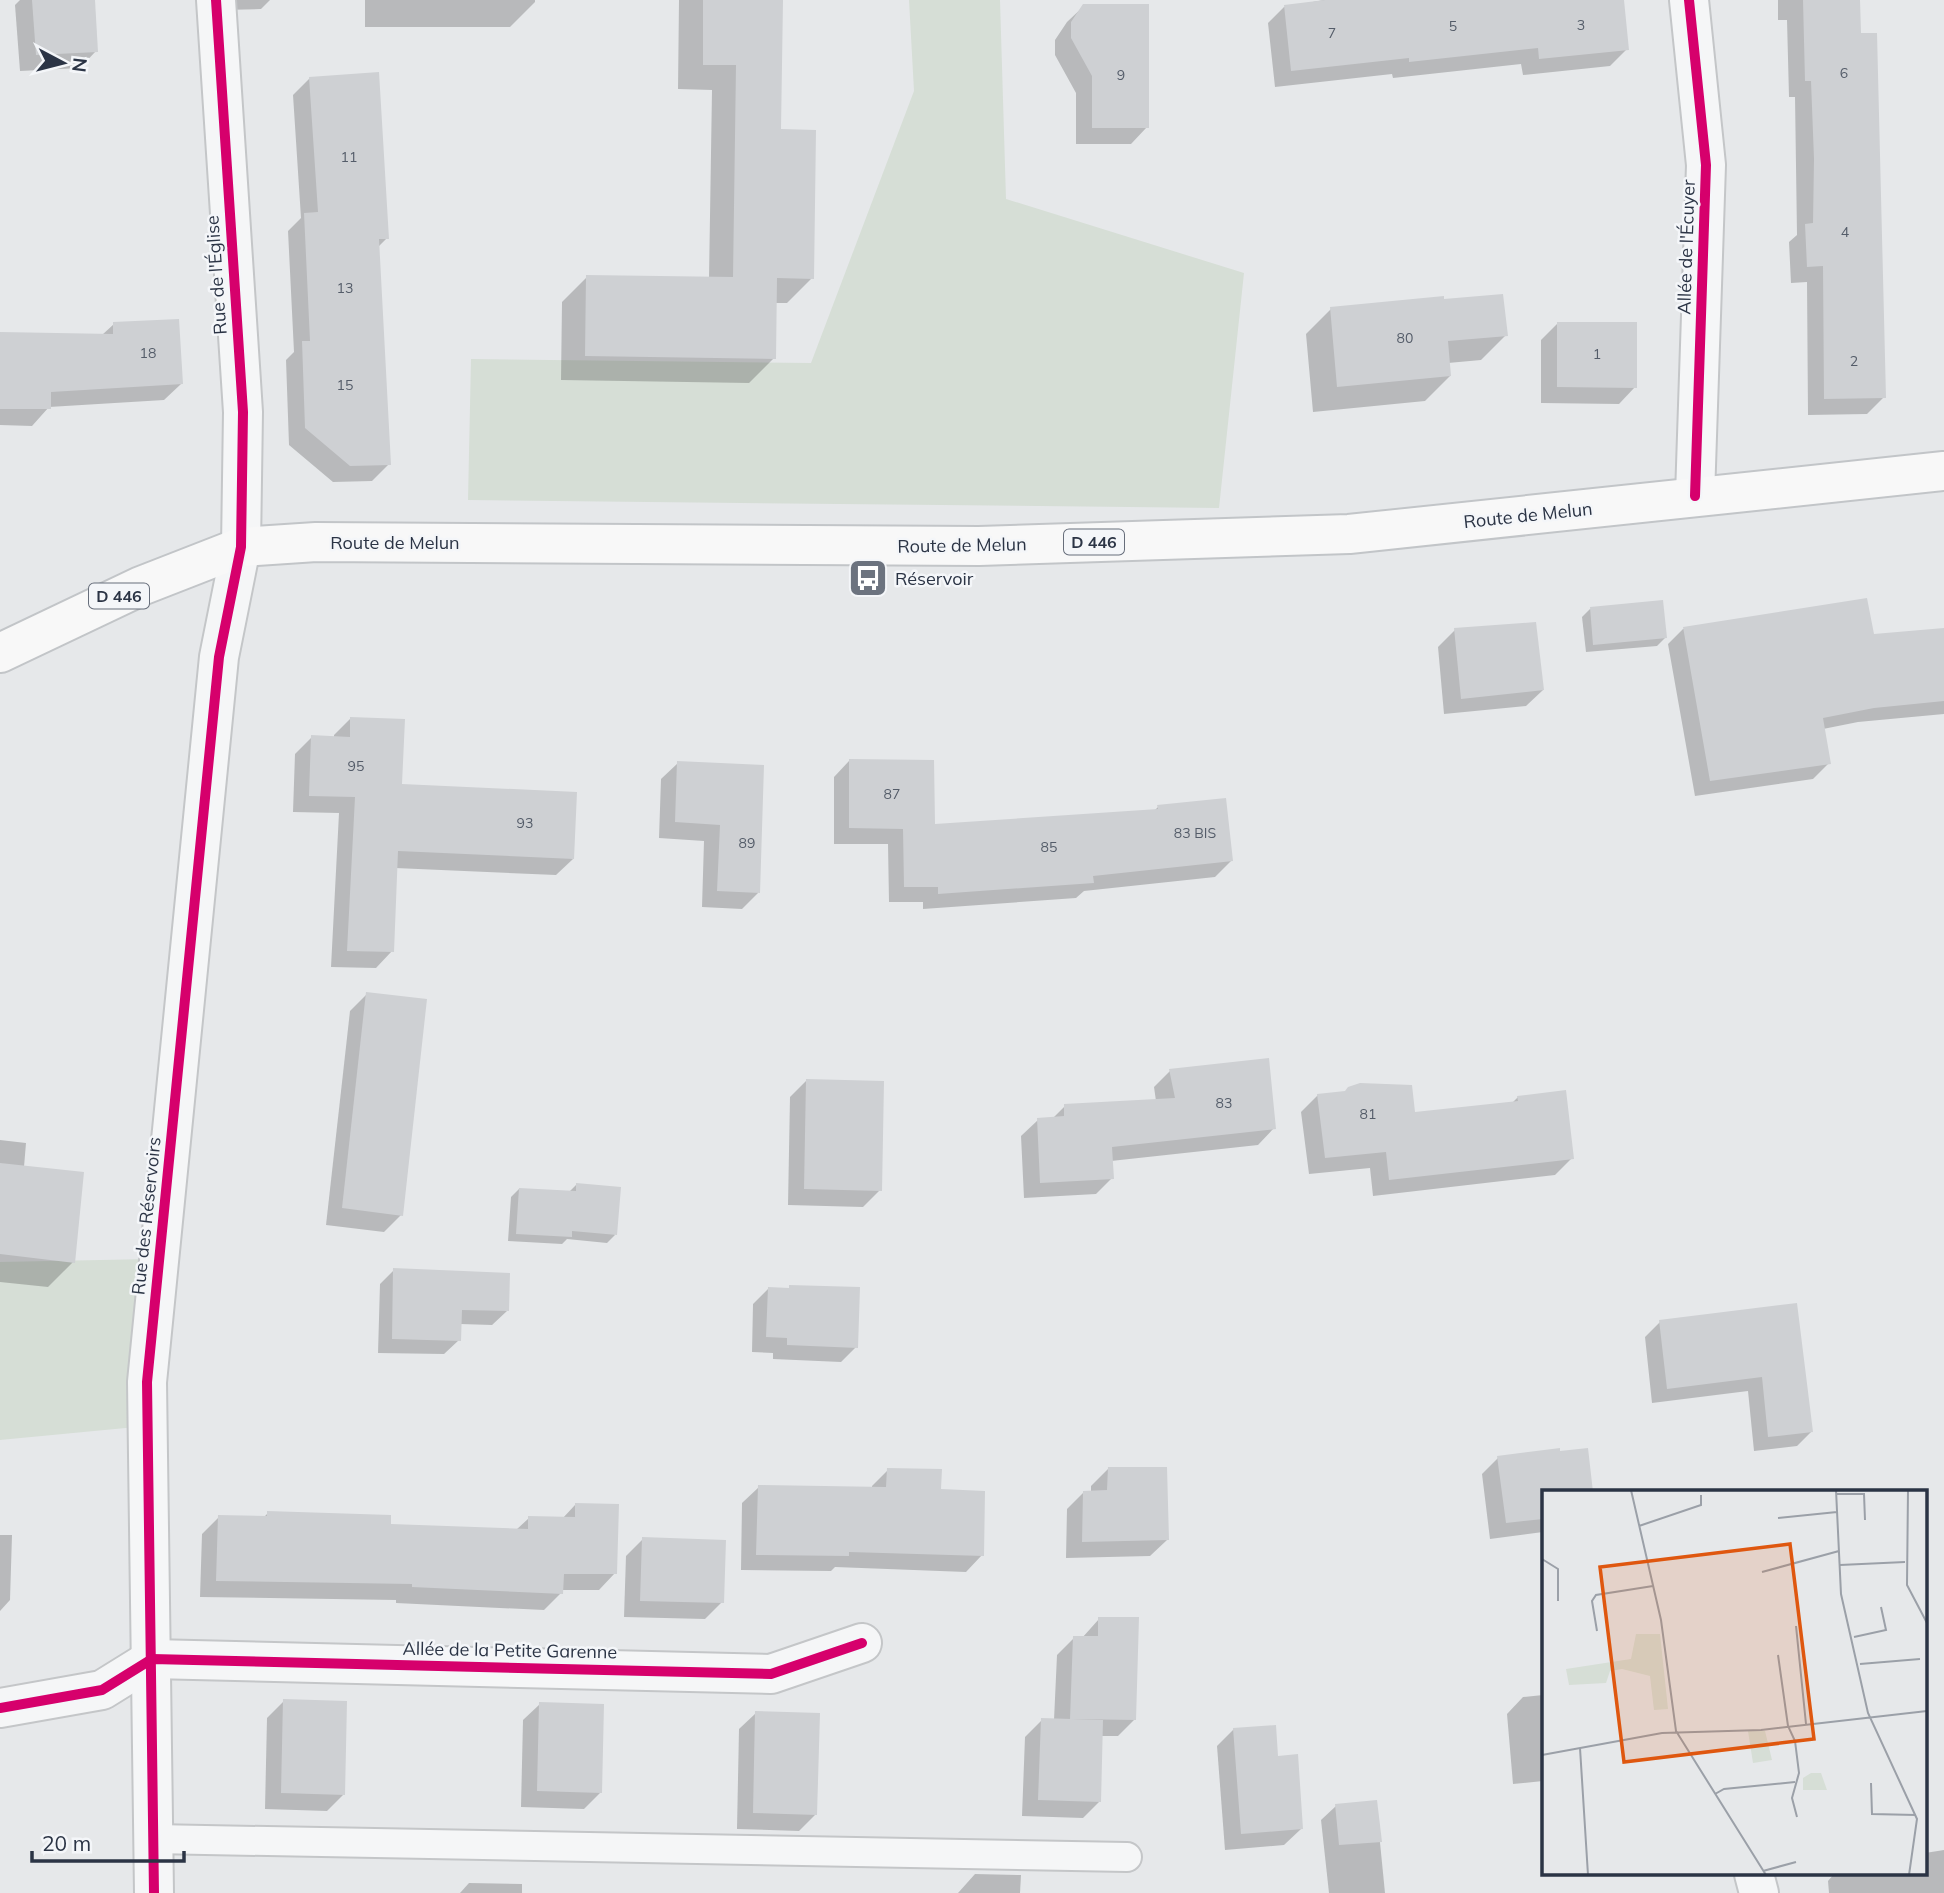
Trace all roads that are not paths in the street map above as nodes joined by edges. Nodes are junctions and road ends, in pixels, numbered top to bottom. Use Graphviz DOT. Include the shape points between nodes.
graph roads {
  1 [pos="216,0"];
  2 [pos="1689,0"];
  3 [pos="1944,471"];
  4 [pos="1695,496"];
  5 [pos="241,547"];
  6 [pos="0,653"];
  7 [pos="862,1643"];
  8 [pos="152,1659"];
  9 [pos="0,1708"];
  10 [pos="154,1839"];
  11 [pos="1127,1857"];
  12 [pos="1755,1876"];
  13 [pos="154,1893"];
  14 [pos="1759,1893"];
  1 -- 5 [label="street, Rue de l'Église" via="243,412"];
  2 -- 4 [label="street, Allée de l'Écuyer" via="1706,165"];
  3 -- 4 [label="main road, Route de Melun / D 446"];
  4 -- 5 [label="main road, Route de Melun / D 446" via="1336,534 979,546 316,542"];
  5 -- 6 [label="main road, Route de Melun / D 446" via="141,586"];
  5 -- 8 [label="street, Rue des Réservoirs" via="219,657 147,1382"];
  7 -- 8 [label="street, Allée de la Petite Garenne" via="771,1674"];
  8 -- 9 [label="street" via="102,1690"];
  8 -- 10 [label="street, Rue des Réservoirs"];
  10 -- 11 [label="lane"];
  10 -- 13 [label="street, Rue des Réservoirs"];
  12 -- 14 [label="street"];
}
